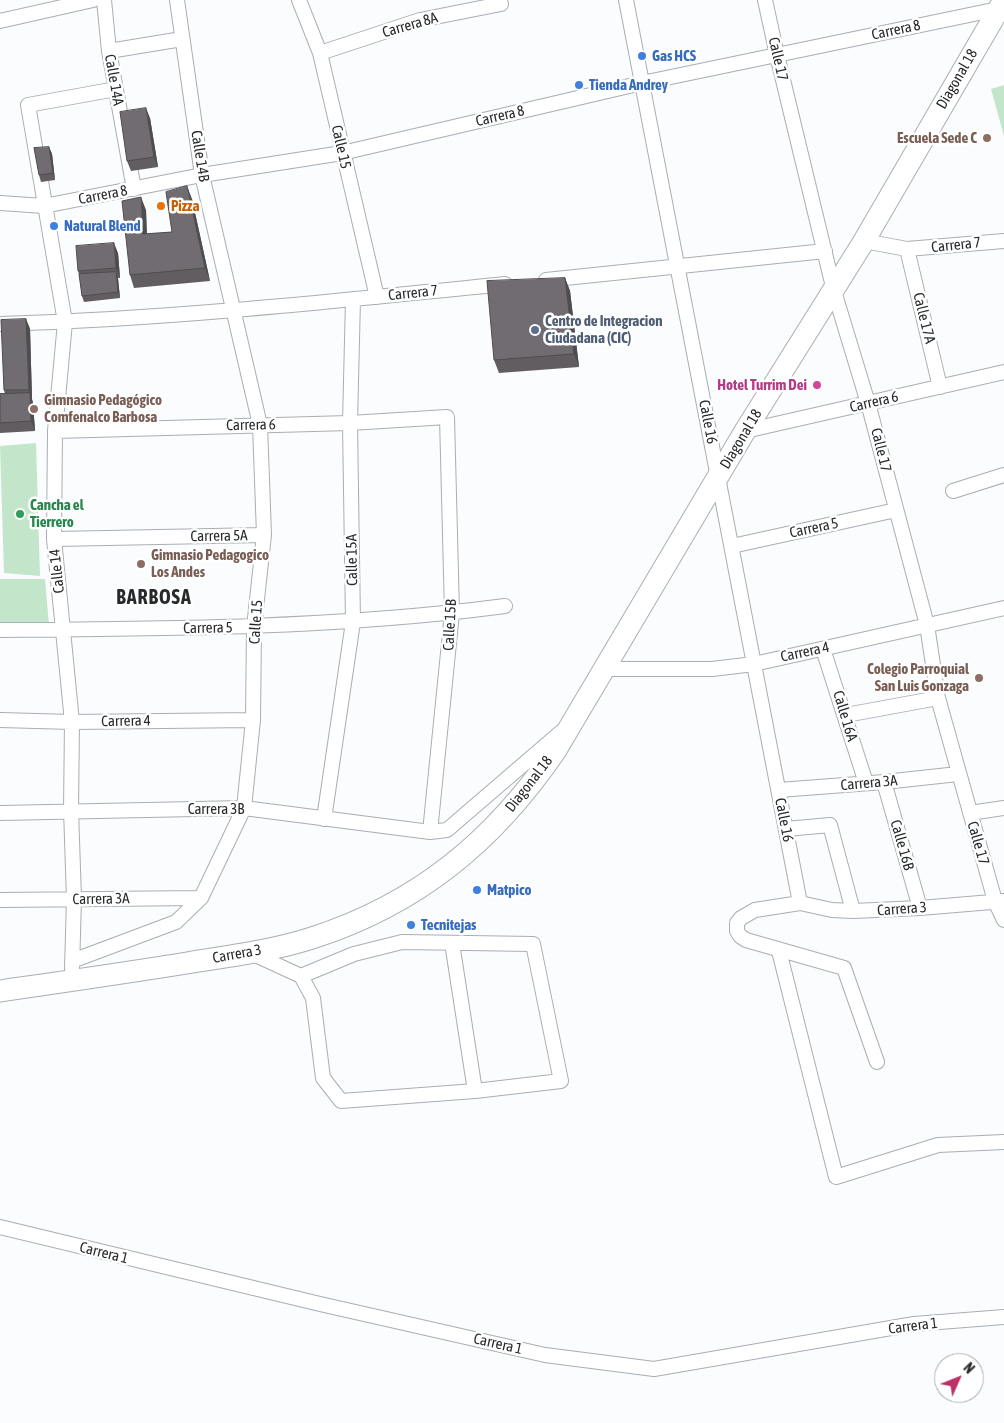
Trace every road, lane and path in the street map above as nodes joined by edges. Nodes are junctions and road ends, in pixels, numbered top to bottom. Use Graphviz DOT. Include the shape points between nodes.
graph roads {
  1 [pos="93,0"];
  2 [pos="104,0"];
  3 [pos="177,0"];
  4 [pos="299,0"];
  5 [pos="626,0"];
  6 [pos="765,0"];
  7 [pos="501,4"];
  8 [pos="1001,4"];
  9 [pos="0,21"];
  10 [pos="182,39"];
  11 [pos="109,51"];
  12 [pos="320,53"];
  13 [pos="777,55"];
  14 [pos="642,83"];
  15 [pos="116,89"];
  16 [pos="342,153"];
  17 [pos="202,175"];
  18 [pos="134,189"];
  19 [pos="0,203"];
  20 [pos="44,206"];
  21 [pos="864,241"];
  22 [pos="1004,241"];
  23 [pos="907,250"];
  24 [pos="824,251"];
  25 [pos="678,267"];
  26 [pos="834,291"];
  27 [pos="376,297"];
  28 [pos="353,299"];
  29 [pos="234,309"];
  30 [pos="65,322"];
  31 [pos="0,324"];
  32 [pos="1004,372"];
  33 [pos="940,387"];
  34 [pos="868,403"];
  35 [pos="447,417"];
  36 [pos="350,423"];
  37 [pos="260,425"];
  38 [pos="55,431"];
  39 [pos="745,431"];
  40 [pos="1004,476"];
  41 [pos="718,478"];
  42 [pos="953,491"];
  43 [pos="896,510"];
  44 [pos="264,535"];
  45 [pos="54,539"];
  46 [pos="732,546"];
  47 [pos="505,606"];
  48 [pos="1004,608"];
  49 [pos="452,613"];
  50 [pos="353,622"];
  51 [pos="927,625"];
  52 [pos="254,627"];
  53 [pos="0,630"];
  54 [pos="63,630"];
  55 [pos="823,648"];
  56 [pos="754,664"];
  57 [pos="603,669"];
  58 [pos="938,698"];
  59 [pos="846,715"];
  60 [pos="0,720"];
  61 [pos="253,720"];
  62 [pos="72,722"];
  63 [pos="571,723"];
  64 [pos="958,774"];
  65 [pos="884,782"];
  66 [pos="866,783"];
  67 [pos="779,790"];
  68 [pos="244,808"];
  69 [pos="1004,808"];
  70 [pos="71,810"];
  71 [pos="0,813"];
  72 [pos="970,813"];
  73 [pos="324,819"];
  74 [pos="786,829"];
  75 [pos="430,832"];
  76 [pos="456,862"];
  77 [pos="202,898"];
  78 [pos="74,899"];
  79 [pos="0,900"];
  80 [pos="1000,901"];
  81 [pos="800,903"];
  82 [pos="920,908"];
  83 [pos="853,911"];
  84 [pos="1004,920"];
  85 [pos="452,943"];
  86 [pos="779,951"];
  87 [pos="251,952"];
  88 [pos="72,971"];
  89 [pos="301,976"];
  90 [pos="0,991"];
  91 [pos="877,1062"];
  92 [pos="476,1091"];
  93 [pos="1004,1142"];
  94 [pos="0,1227"];
  95 [pos="1004,1316"];
  1 -- 9 [label="street"];
  2 -- 11 [label="street, Calle 14A"];
  3 -- 10 [label="street, Calle 14B"];
  4 -- 12 [label="street, Calle 15"];
  5 -- 14 [label="street, Calle 16"];
  6 -- 13 [label="street, Calle 17"];
  7 -- 12 [label="street, Carrera 8A" via="420,20"];
  8 -- 13 [label="street, Carrera 8"];
  8 -- 21 [label="main road, Diagonal 18"];
  10 -- 11 [label="street"];
  10 -- 17 [label="street, Calle 14B"];
  11 -- 15 [label="street, Calle 14A"];
  12 -- 16 [label="street, Calle 15"];
  13 -- 14 [label="street, Carrera 8"];
  13 -- 24 [label="street, Calle 17"];
  14 -- 16 [label="street, Carrera 8"];
  14 -- 25 [label="street, Calle 16"];
  15 -- 18 [label="street, Calle 14A"];
  15 -- 20 [label="street, Calle 14" via="28,104"];
  16 -- 17 [label="street, Carrera 8"];
  16 -- 27 [label="street, Calle 15"];
  17 -- 18 [label="street, Carrera 8"];
  17 -- 29 [label="street, Calle 14B"];
  18 -- 20 [label="street, Carrera 8"];
  19 -- 20 [label="street, Carrera 8"];
  20 -- 30 [label="street, Calle 14"];
  21 -- 23 [label="street, Carrera 7"];
  21 -- 26 [label="main road, Diagonal 18"];
  22 -- 23 [label="street, Carrera 7"];
  23 -- 33 [label="street, Calle 17A"];
  24 -- 25 [label="street, Carrera 7"];
  24 -- 26 [label="street, Calle 17"];
  25 -- 27 [label="street, Carrera 7"];
  25 -- 41 [label="street, Calle 16"];
  26 -- 34 [label="street, Calle 17"];
  26 -- 39 [label="main road, Diagonal 18"];
  27 -- 28 [label="street, Carrera 7"];
  28 -- 29 [label="street, Carrera 7"];
  28 -- 36 [label="street, Calle 15A"];
  29 -- 30 [label="street, Carrera 7"];
  29 -- 37 [label="street, Calle 15"];
  30 -- 31 [label="street, Carrera 7"];
  30 -- 38 [label="street, Calle 14"];
  32 -- 33 [label="street, Carrera 6"];
  33 -- 34 [label="street, Carrera 6"];
  34 -- 39 [label="street, Carrera 6"];
  34 -- 43 [label="street, Calle 17"];
  35 -- 36 [label="street, Carrera 6"];
  35 -- 49 [label="street, Calle 15B"];
  36 -- 37 [label="street, Carrera 6"];
  36 -- 50 [label="street, Calle 15A"];
  37 -- 38 [label="street, Carrera 6"];
  37 -- 44 [label="street, Calle 15"];
  38 -- 45 [label="street, Calle 14"];
  39 -- 41 [label="main road, Diagonal 18"];
  40 -- 42 [label="street"];
  41 -- 46 [label="street, Calle 16"];
  41 -- 57 [label="main road, Diagonal 18"];
  43 -- 46 [label="street, Carrera 5"];
  43 -- 51 [label="street, Calle 17"];
  44 -- 45 [label="street, Carrera 5A"];
  44 -- 52 [label="street, Calle 15"];
  45 -- 54 [label="street, Calle 14"];
  46 -- 56 [label="street, Calle 16"];
  47 -- 49 [label="street, Carrera 5"];
  48 -- 51 [label="street, Carrera 4"];
  49 -- 50 [label="street, Carrera 5"];
  49 -- 75 [label="street, Calle 15B"];
  50 -- 52 [label="street, Carrera 5"];
  50 -- 73 [label="street, Calle 15A"];
  51 -- 55 [label="street, Carrera 4"];
  51 -- 58 [label="street, Calle 17"];
  52 -- 54 [label="street, Carrera 5"];
  52 -- 61 [label="street, Calle 15"];
  53 -- 54 [label="street, Carrera 5"];
  54 -- 62 [label="street, Calle 14"];
  55 -- 56 [label="street, Carrera 4"];
  55 -- 59 [label="street, Calle 16A"];
  56 -- 57 [label="street, Carrera 4" via="712,669"];
  56 -- 67 [label="street, Calle 16"];
  57 -- 63 [label="main road, Diagonal 18"];
  58 -- 59 [label="street"];
  58 -- 64 [label="street, Calle 17"];
  59 -- 66 [label="street, Calle 16A"];
  60 -- 62 [label="street, Carrera 4"];
  61 -- 62 [label="street, Carrera 4"];
  61 -- 68 [label="street, Calle 15"];
  62 -- 70 [label="street, Calle 14"];
  63 -- 75 [label="street" via="447,830"];
  63 -- 76 [label="main road, Diagonal 18" via="518,801"];
  64 -- 65 [label="street, Carrera 3A"];
  64 -- 72 [label="street, Calle 17"];
  65 -- 66 [label="street, Carrera 3A"];
  65 -- 82 [label="street, Calle 16B"];
  66 -- 67 [label="street, Carrera 3A"];
  67 -- 74 [label="street, Calle 16"];
  68 -- 70 [label="street, Carrera 3B"];
  68 -- 73 [label="street, Carrera 3B"];
  68 -- 77 [label="street, Calle 15"];
  69 -- 72 [label="street"];
  70 -- 71 [label="street, Carrera 3B"];
  70 -- 78 [label="street, Calle 14"];
  72 -- 80 [label="street, Calle 17"];
  73 -- 75 [label="street, Carrera 3B"];
  74 -- 81 [label="street, Calle 16"];
  74 -- 83 [label="street" via="830,825"];
  76 -- 87 [label="main road, Carrera 3" via="370,915 312,938"];
  77 -- 78 [label="street, Carrera 3A"];
  77 -- 88 [label="street" via="176,922"];
  78 -- 79 [label="street, Carrera 3A"];
  78 -- 88 [label="street, Calle 14"];
  80 -- 82 [label="street, Carrera 3"];
  80 -- 84 [label="street, Calle 17"];
  81 -- 83 [label="street, Carrera 3"];
  81 -- 86 [label="street" via="755,910 737,923 737,931 746,940"];
  82 -- 83 [label="street, Carrera 3"];
  85 -- 89 [label="street" via="402,942 354,954"];
  85 -- 92 [label="street"];
  85 -- 92 [label="street" via="533,944 561,1081"];
  86 -- 91 [label="street" via="844,968"];
  86 -- 93 [label="street" via="836,1176 938,1145"];
  87 -- 88 [label="main road, Carrera 3"];
  87 -- 89 [label="street"];
  88 -- 90 [label="main road, Carrera 3"];
  89 -- 92 [label="street" via="313,998 323,1078 341,1101"];
  94 -- 95 [label="street, Carrera 1" via="536,1353 654,1369 914,1324"];
}
